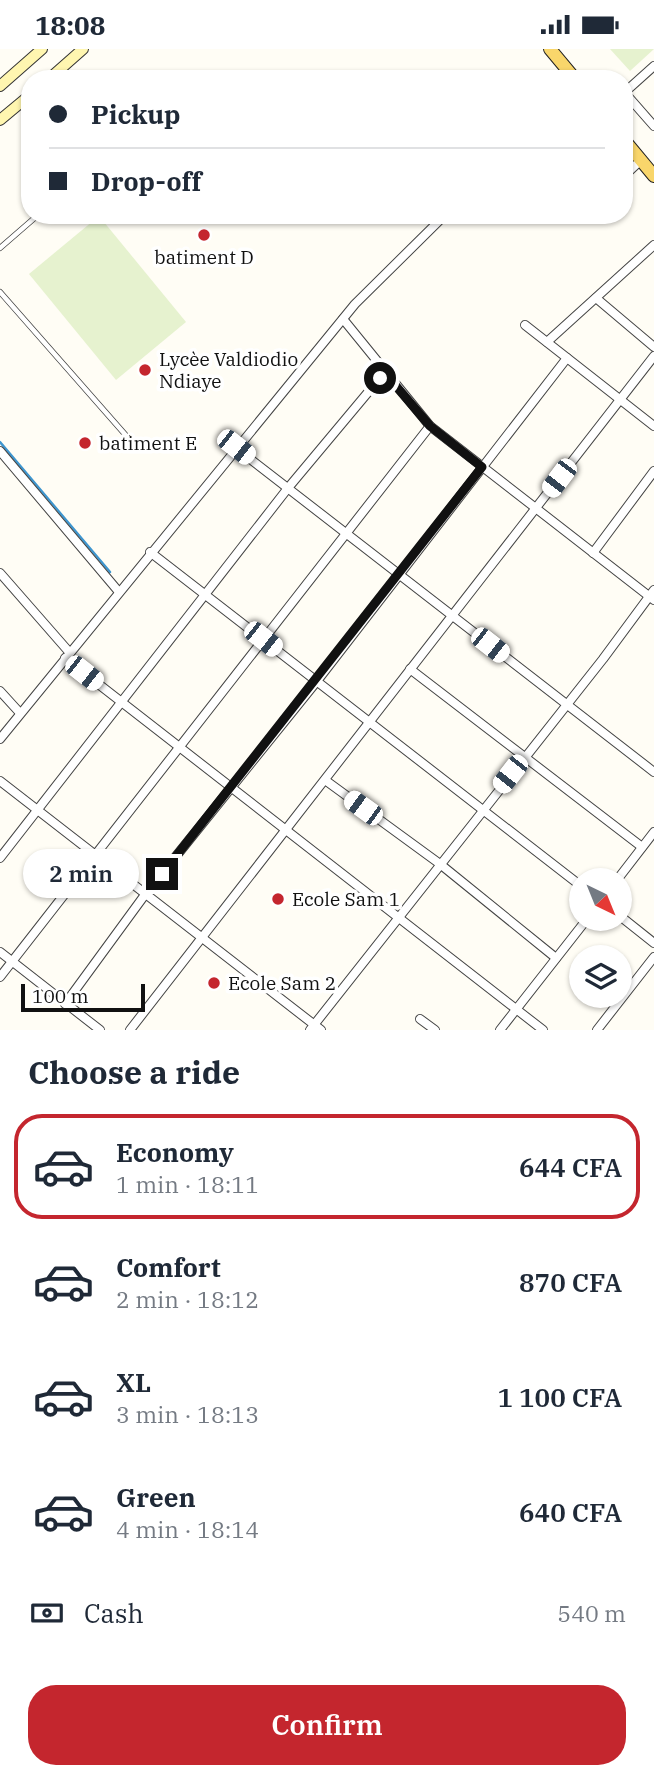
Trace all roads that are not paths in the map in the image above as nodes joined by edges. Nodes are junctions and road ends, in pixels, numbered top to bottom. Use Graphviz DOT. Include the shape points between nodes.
graph roads {
  1 [pos="42,49"];
  2 [pos="83,49"];
  3 [pos="550,49"];
  4 [pos="654,66"];
  5 [pos="59,70"];
  6 [pos="568,70"];
  7 [pos="0,86"];
  8 [pos="633,86"];
  9 [pos="21,102"];
  10 [pos="633,102"];
  11 [pos="0,120"];
  12 [pos="654,127"];
  13 [pos="633,151"];
  14 [pos="640,160"];
  15 [pos="633,167"];
  16 [pos="654,176"];
  17 [pos="28,224"];
  18 [pos="436,224"];
  19 [pos="654,246"];
  20 [pos="0,248"];
  21 [pos="0,292"];
  22 [pos="596,298"];
  23 [pos="343,319"];
  24 [pos="524,325"];
  25 [pos="547,342"];
  26 [pos="654,347"];
  27 [pos="654,356"];
  28 [pos="566,358"];
  29 [pos="384,372"];
  30 [pos="620,400"];
  31 [pos="430,426"];
  32 [pos="654,426"];
  33 [pos="130,440"];
  34 [pos="236,447"];
  35 [pos="0,451"];
  36 [pos="482,467"];
  37 [pos="654,471"];
  38 [pos="288,488"];
  39 [pos="535,509"];
  40 [pos="346,533"];
  41 [pos="150,552"];
  42 [pos="593,553"];
  43 [pos="0,573"];
  44 [pos="399,574"];
  45 [pos="119,592"];
  46 [pos="205,595"];
  47 [pos="652,595"];
  48 [pos="452,615"];
  49 [pos="263,639"];
  50 [pos="67,656"];
  51 [pos="410,669"];
  52 [pos="317,681"];
  53 [pos="0,691"];
  54 [pos="122,703"];
  55 [pos="565,703"];
  56 [pos="20,713"];
  57 [pos="370,721"];
  58 [pos="0,739"];
  59 [pos="179,747"];
  60 [pos="524,756"];
  61 [pos="654,772"];
  62 [pos="325,780"];
  63 [pos="0,781"];
  64 [pos="232,789"];
  65 [pos="36,810"];
  66 [pos="482,810"];
  67 [pos="286,829"];
  68 [pos="654,832"];
  69 [pos="642,847"];
  70 [pos="94,855"];
  71 [pos="0,858"];
  72 [pos="440,865"];
  73 [pos="626,868"];
  74 [pos="569,877"];
  75 [pos="144,896"];
  76 [pos="398,917"];
  77 [pos="632,926"];
  78 [pos="577,931"];
  79 [pos="202,938"];
  80 [pos="654,943"];
  81 [pos="0,952"];
  82 [pos="654,957"];
  83 [pos="556,958"];
  84 [pos="12,961"];
  85 [pos="0,977"];
  86 [pos="65,1004"];
  87 [pos="516,1009"];
  88 [pos="420,1019"];
  89 [pos="315,1028"];
  90 [pos="100,1030"];
  91 [pos="130,1030"];
  92 [pos="435,1030"];
  93 [pos="500,1030"];
  94 [pos="543,1030"];
  95 [pos="597,1030"];
  1 -- 7 [label="street"];
  2 -- 5 [label="street"];
  3 -- 6 [label="main road"];
  4 -- 8 [label="street"];
  9 -- 11 [label="street"];
  10 -- 12 [label="street"];
  13 -- 14 [label="main road"];
  14 -- 15 [label="street"];
  14 -- 16 [label="main road"];
  17 -- 20 [label="lane"];
  18 -- 23 [label="street"];
  19 -- 22 [label="street"];
  21 -- 33 [label="lane"];
  22 -- 25 [label="street"];
  22 -- 26 [label="street"];
  23 -- 29 [label="street"];
  23 -- 34 [label="street"];
  24 -- 25 [label="street"];
  25 -- 28 [label="street"];
  27 -- 30 [label="street"];
  28 -- 30 [label="street"];
  28 -- 36 [label="street"];
  29 -- 31 [label="street"];
  29 -- 38 [label="street"];
  30 -- 32 [label="street"];
  30 -- 39 [label="street"];
  31 -- 36 [label="street"];
  31 -- 40 [label="street"];
  34 -- 38 [label="street"];
  34 -- 41 [label="street"];
  35 -- 45 [label="street"];
  36 -- 39 [label="street"];
  36 -- 44 [label="street"];
  37 -- 42 [label="street"];
  38 -- 40 [label="street"];
  38 -- 46 [label="street"];
  39 -- 42 [label="street"];
  39 -- 48 [label="street"];
  40 -- 44 [label="street"];
  40 -- 49 [label="street"];
  41 -- 45 [label="street"];
  41 -- 46 [label="street"];
  42 -- 47 [label="street"];
  43 -- 50 [label="street"];
  44 -- 48 [label="street"];
  44 -- 52 [label="street"];
  45 -- 50 [label="street"];
  46 -- 49 [label="street"];
  46 -- 54 [label="street"];
  47 -- 55 [label="street"];
  48 -- 51 [label="street"];
  48 -- 55 [label="street"];
  49 -- 52 [label="street"];
  49 -- 59 [label="street"];
  50 -- 54 [label="street"];
  50 -- 56 [label="street"];
  51 -- 57 [label="street"];
  51 -- 60 [label="street"];
  52 -- 57 [label="street"];
  52 -- 64 [label="street"];
  53 -- 56 [label="street"];
  54 -- 59 [label="street"];
  54 -- 65 [label="street"];
  55 -- 60 [label="street"];
  55 -- 61 [label="street"];
  56 -- 58 [label="street"];
  57 -- 62 [label="street"];
  57 -- 66 [label="street"];
  59 -- 64 [label="street"];
  59 -- 70 [label="street"];
  60 -- 66 [label="street"];
  60 -- 69 [label="street"];
  62 -- 67 [label="street"];
  62 -- 72 [label="street"];
  63 -- 65 [label="street"];
  64 -- 67 [label="street"];
  64 -- 75 [label="street"];
  65 -- 70 [label="street"];
  65 -- 71 [label="street"];
  66 -- 72 [label="street"];
  66 -- 74 [label="street"];
  67 -- 76 [label="street"];
  67 -- 79 [label="street"];
  68 -- 69 [label="street"];
  69 -- 73 [label="street"];
  70 -- 75 [label="street"];
  70 -- 84 [label="street"];
  72 -- 76 [label="street"];
  72 -- 83 [label="street"];
  75 -- 79 [label="street"];
  75 -- 86 [label="street"];
  76 -- 87 [label="street"];
  76 -- 89 [label="street"];
  77 -- 80 [label="street"];
  78 -- 83 [label="street"];
  79 -- 89 [label="street"];
  79 -- 91 [label="street"];
  81 -- 84 [label="street"];
  82 -- 95 [label="street"];
  83 -- 87 [label="street"];
  84 -- 85 [label="street"];
  84 -- 86 [label="street"];
  86 -- 90 [label="street"];
  87 -- 93 [label="street"];
  87 -- 94 [label="street"];
  88 -- 92 [label="street"];
}
